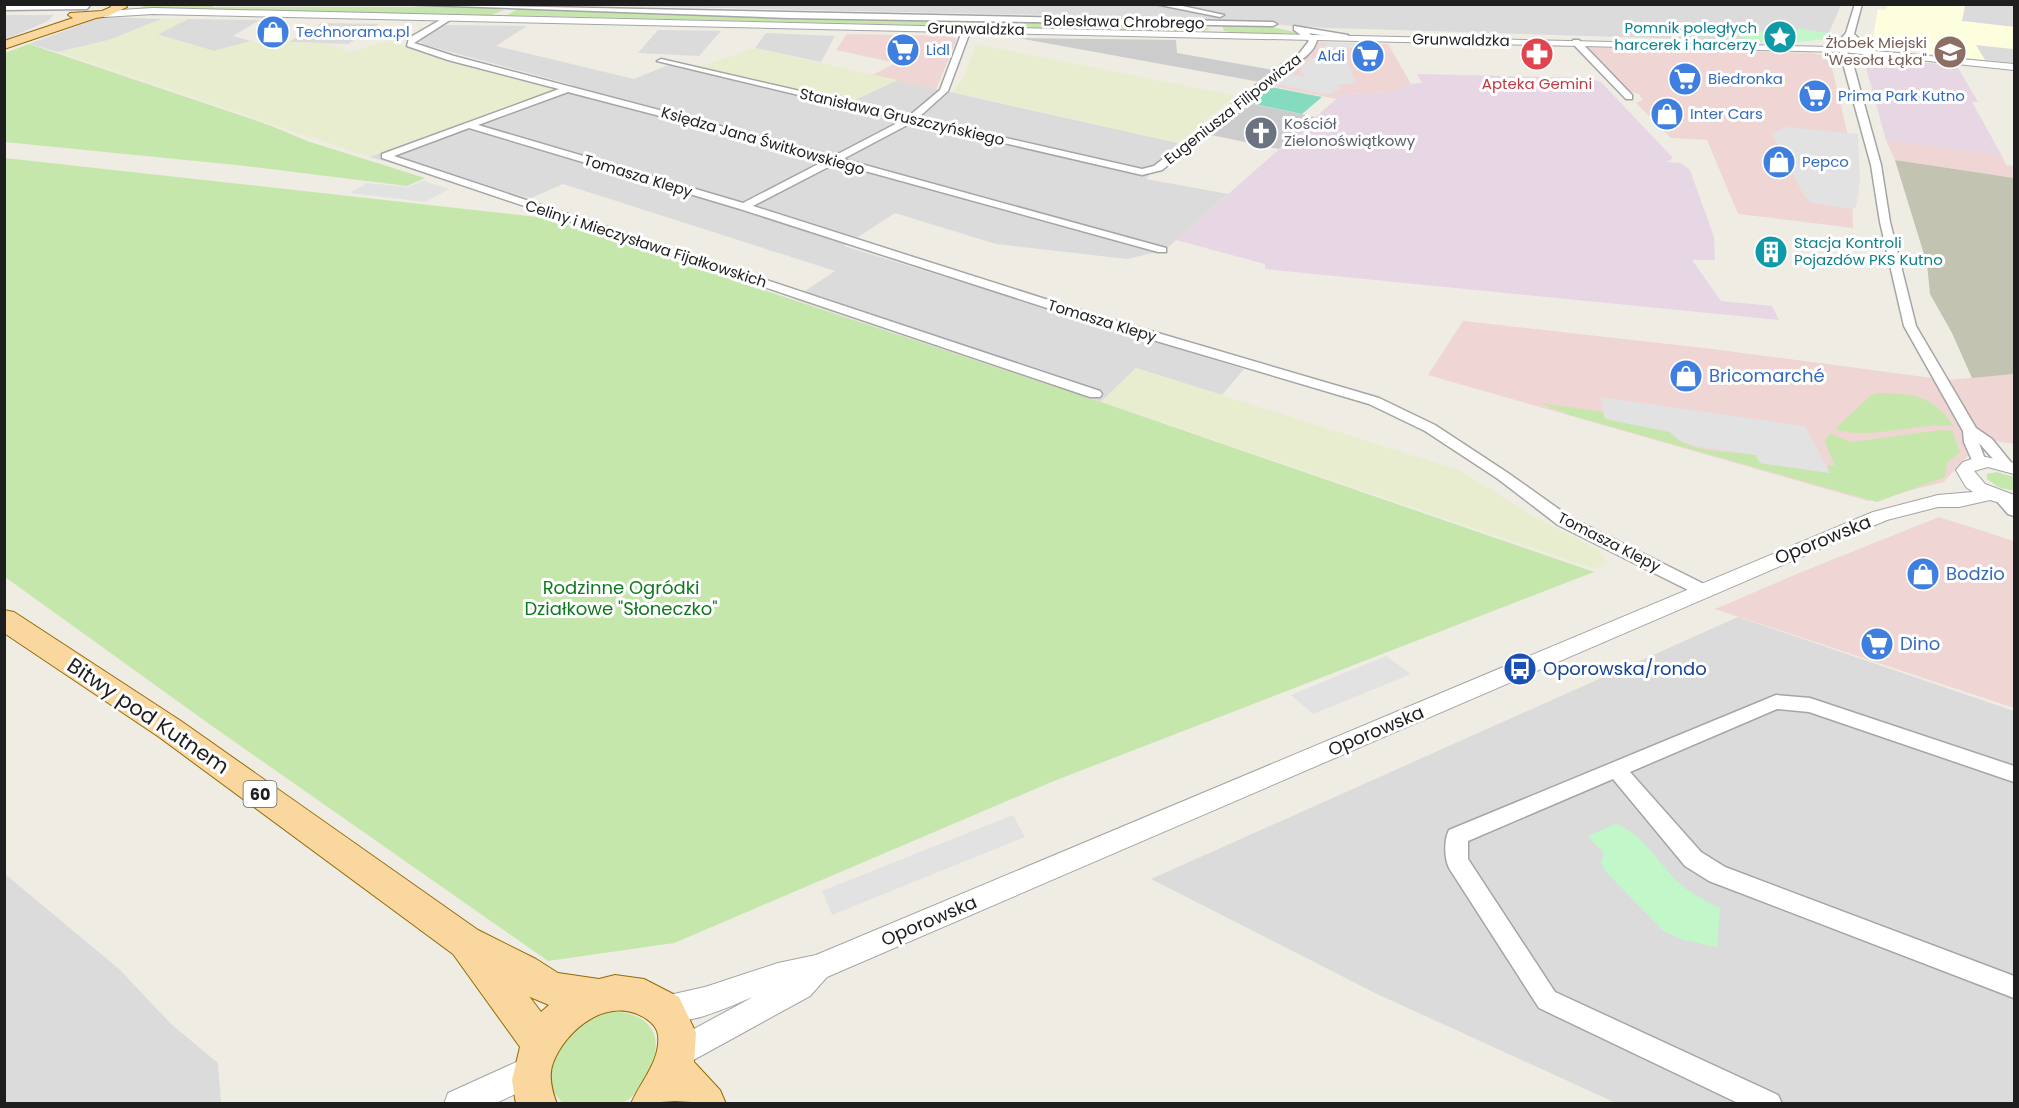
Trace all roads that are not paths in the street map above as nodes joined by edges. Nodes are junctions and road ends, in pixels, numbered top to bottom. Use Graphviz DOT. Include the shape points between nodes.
graph roads {
  1 [pos="29,4"];
  2 [pos="399,4"];
  3 [pos="1158,4"];
  4 [pos="1230,4"];
  5 [pos="1859,4"];
  6 [pos="117,5"];
  7 [pos="516,5"];
  8 [pos="4,8"];
  9 [pos="18,8"];
  10 [pos="97,8"];
  11 [pos="153,11"];
  12 [pos="73,14"];
  13 [pos="447,18"];
  14 [pos="494,19"];
  15 [pos="1217,19"];
  16 [pos="1285,26"];
  17 [pos="967,29"];
  18 [pos="36,33"];
  19 [pos="1850,34"];
  20 [pos="1219,35"];
  21 [pos="1310,37"];
  22 [pos="1345,37"];
  23 [pos="1576,42"];
  24 [pos="4,45"];
  25 [pos="1839,47"];
  26 [pos="1864,49"];
  27 [pos="1848,60"];
  28 [pos="661,61"];
  29 [pos="2014,67"];
  30 [pos="570,88"];
  31 [pos="1629,97"];
  32 [pos="911,119"];
  33 [pos="468,125"];
  34 [pos="833,159"];
  35 [pos="1142,172"];
  36 [pos="744,207"];
  37 [pos="1162,250"];
  38 [pos="1095,394"];
  39 [pos="1970,431"];
  40 [pos="1979,462"];
  41 [pos="2011,467"];
  42 [pos="1968,477"];
  43 [pos="1938,501"];
  44 [pos="2006,501"];
  45 [pos="1702,590"];
  46 [pos="4,619"];
  47 [pos="1616,769"];
  48 [pos="2014,774"];
  49 [pos="465,942"];
  50 [pos="817,968"];
  51 [pos="2014,987"];
  52 [pos="597,996"];
  53 [pos="666,1008"];
  54 [pos="676,1060"];
  55 [pos="536,1073"];
  56 [pos="459,1104"];
  57 [pos="651,1104"];
  58 [pos="706,1104"];
  59 [pos="1769,1104"];
  1 -- 9 [label="street"];
  2 -- 7 [label="street, Bolesława Chrobrego"];
  3 -- 15 [label="street"];
  4 -- 15 [label="street"];
  5 -- 19 [label="street"];
  6 -- 10 [label="main road"];
  6 -- 11 [label="street, Grunwaldzka"];
  7 -- 14 [label="street"];
  7 -- 15 [label="street, Bolesława Chrobrego" via="781,15"];
  8 -- 9 [label="street, Grunwaldzka"];
  9 -- 10 [label="street, Grunwaldzka"];
  9 -- 12 [label="street, Grunwaldzka"];
  10 -- 11 [label="street, Grunwaldzka"];
  10 -- 12 [label="main road"];
  10 -- 18 [label="main road"];
  11 -- 13 [label="street, Grunwaldzka"];
  12 -- 18 [label="main road"];
  13 -- 14 [label="street, Grunwaldzka"];
  13 -- 30 [label="street, Księdza Jana Świtkowskiego" via="410,44"];
  14 -- 17 [label="street, Grunwaldzka"];
  15 -- 16 [label="street, Bolesława Chrobrego"];
  15 -- 20 [label="street"];
  16 -- 21 [label="street"];
  16 -- 22 [label="street, Bolesława Chrobrego"];
  17 -- 20 [label="street, Grunwaldzka"];
  17 -- 32 [label="street" via="944,91"];
  18 -- 24 [label="main road"];
  19 -- 25 [label="street"];
  19 -- 26 [label="street"];
  20 -- 21 [label="street, Grunwaldzka"];
  21 -- 22 [label="street, Grunwaldzka"];
  21 -- 35 [label="street, Eugeniusza Filipowicza" via="1312,45 1301,57 1158,168"];
  22 -- 23 [label="street, Grunwaldzka"];
  23 -- 25 [label="street, Grunwaldzka"];
  23 -- 31 [label="street"];
  25 -- 26 [label="street, Grunwaldzka"];
  25 -- 27 [label="street"];
  26 -- 27 [label="street"];
  26 -- 29 [label="street, Grunwaldzka"];
  27 -- 39 [label="street" via="1876,165 1910,326"];
  28 -- 32 [label="street, Stanisława Gruszczyńskiego"];
  30 -- 33 [label="street, Celiny i Mieczysława Fijałkowskich"];
  30 -- 34 [label="street, Księdza Jana Świtkowskiego"];
  32 -- 34 [label="street"];
  32 -- 35 [label="street, Stanisława Gruszczyńskiego"];
  33 -- 36 [label="street, Tomasza Klepy"];
  33 -- 38 [label="street, Celiny i Mieczysława Fijałkowskich" via="385,156"];
  34 -- 36 [label="street"];
  34 -- 37 [label="street, Księdza Jana Świtkowskiego"];
  36 -- 45 [label="street, Tomasza Klepy" via="1079,314 1374,401 1430,428 1564,521"];
  39 -- 40 [label="street"];
  39 -- 41 [label="street"];
  40 -- 41 [label="street"];
  40 -- 42 [label="street" via="1966,467"];
  42 -- 43 [label="street, Oporowska" via="1944,492"];
  42 -- 44 [label="street"];
  43 -- 44 [label="street, Oporowska"];
  43 -- 45 [label="street, Oporowska" via="1880,516"];
  45 -- 50 [label="street, Oporowska"];
  46 -- 49 [label="main road, Bitwy pod Kutnem / 60" via="170,729"];
  47 -- 48 [label="street" via="1776,702 1810,705"];
  47 -- 51 [label="street" via="1694,859 1717,874"];
  47 -- 59 [label="street" via="1457,836 1457,861 1546,1000"];
  49 -- 52 [label="main road, Bitwy pod Kutnem / 60" via="543,985"];
  49 -- 55 [label="main road, Bitwy pod Kutnem / 60" via="533,1032"];
  50 -- 53 [label="street, Oporowska" via="789,970 721,996"];
  50 -- 54 [label="street, Oporowska" via="800,987"];
  52 -- 53 [label="main road, 60" via="636,992"];
  52 -- 55 [label="main road, 60" via="554,1025"];
  53 -- 54 [label="main road" via="676,1028"];
  54 -- 57 [label="main road" via="665,1086"];
  54 -- 58 [label="main road" via="684,1083"];
  55 -- 56 [label="street"];
}
